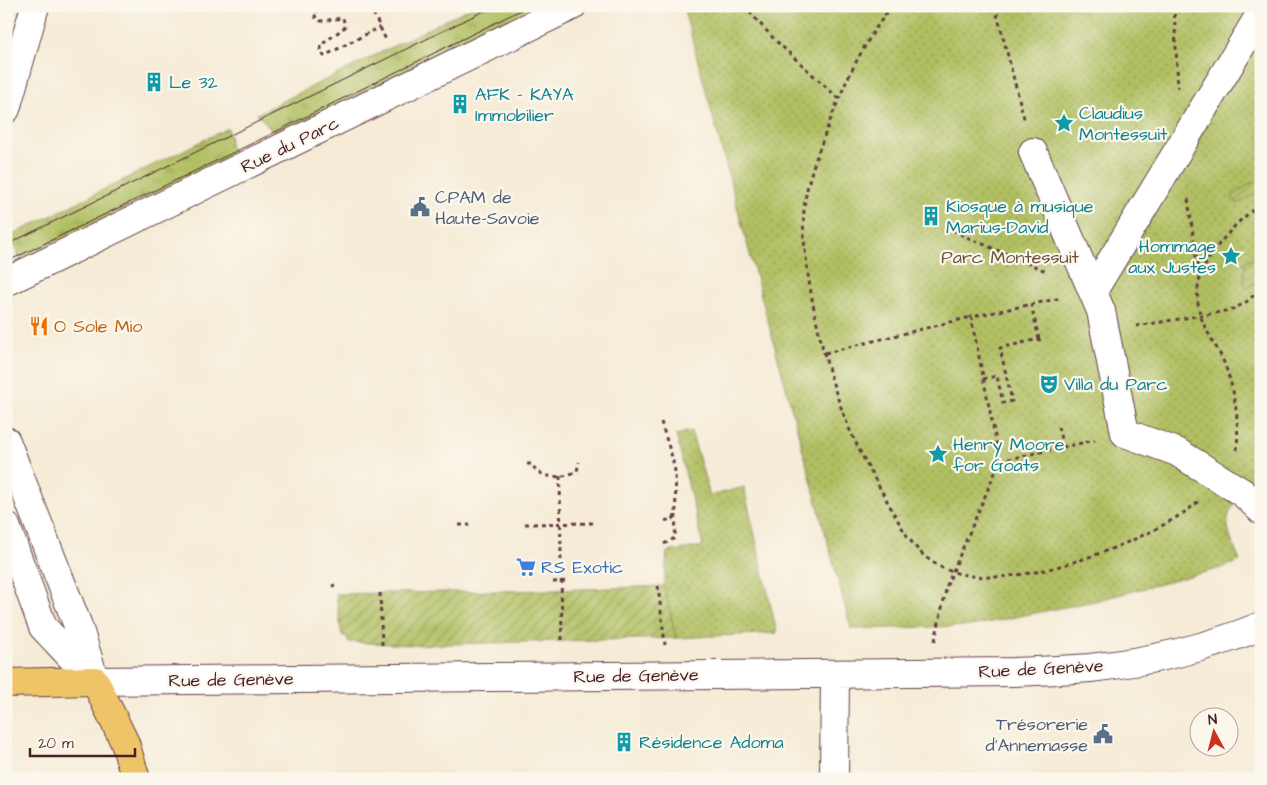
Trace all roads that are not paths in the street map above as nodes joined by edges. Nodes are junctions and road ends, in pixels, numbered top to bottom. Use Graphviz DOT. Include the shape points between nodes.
graph roads {
  1 [pos="35,6"];
  2 [pos="572,6"];
  3 [pos="1261,13"];
  4 [pos="6,109"];
  5 [pos="1033,152"];
  6 [pos="6,282"];
  7 [pos="1093,291"];
  8 [pos="6,441"];
  9 [pos="1261,510"];
  10 [pos="6,526"];
  11 [pos="1261,626"];
  12 [pos="835,674"];
  13 [pos="95,682"];
  14 [pos="6,683"];
  15 [pos="136,779"];
  16 [pos="834,779"];
  1 -- 4 [label="street"];
  2 -- 6 [label="street, Rue du Parc"];
  3 -- 7 [label="street"];
  5 -- 7 [label="street"];
  7 -- 9 [label="street" via="1101,311 1125,433 1177,452 1243,493"];
  8 -- 13 [label="street" via="78,626"];
  10 -- 13 [label="street" via="42,627"];
  11 -- 12 [label="street, Rue de Genève" via="1198,646 1107,666 1013,672"];
  12 -- 13 [label="street, Rue de Genève"];
  12 -- 16 [label="street"];
  13 -- 14 [label="main road, Rue de Genève"];
  13 -- 15 [label="main road" via="125,743"];
}
